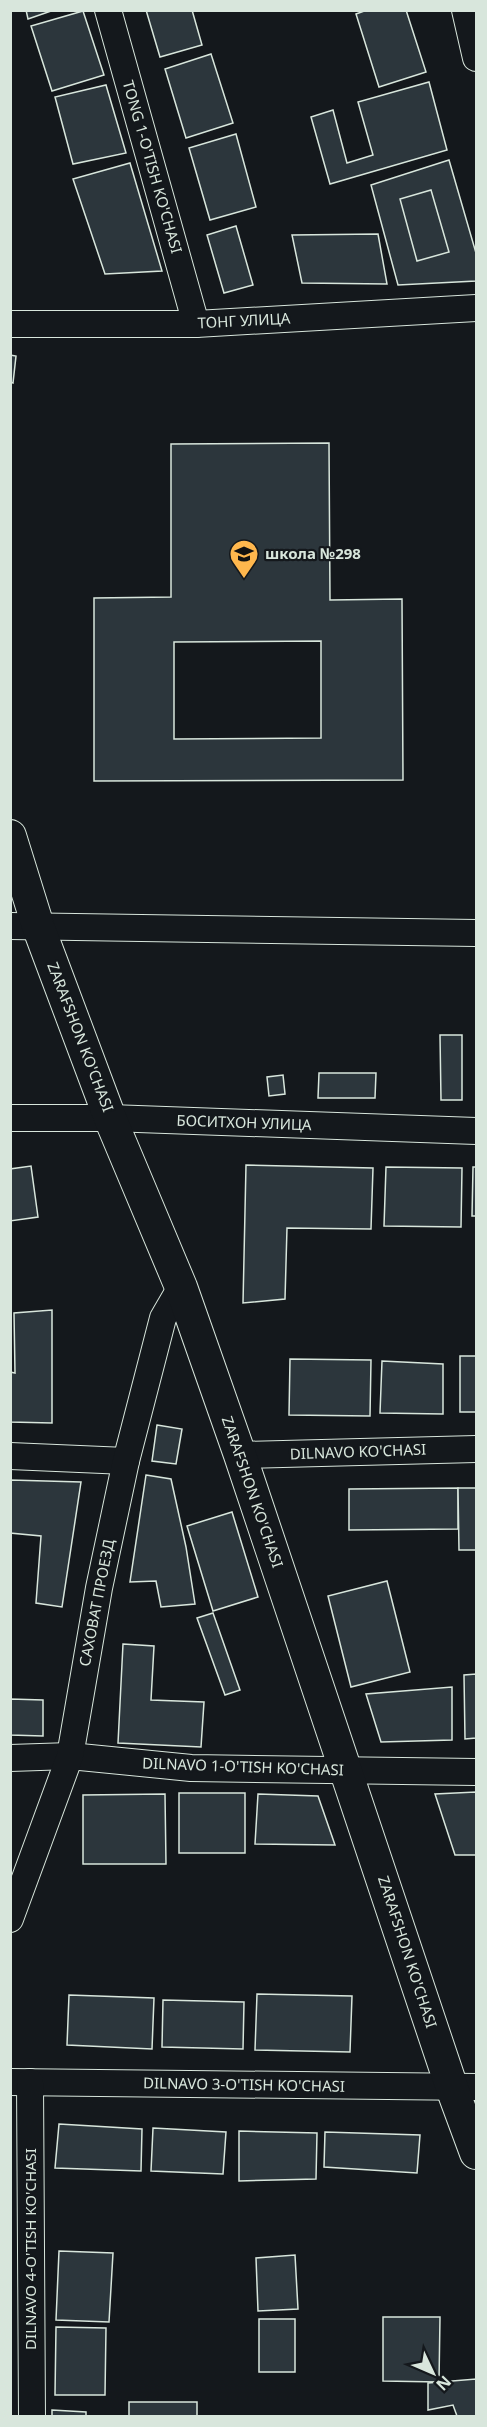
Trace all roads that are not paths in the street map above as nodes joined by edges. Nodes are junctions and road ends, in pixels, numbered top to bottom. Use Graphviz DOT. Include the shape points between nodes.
graph roads {
  1 [pos="108,10"];
  2 [pos="465,10"];
  3 [pos="477,58"];
  4 [pos="477,308"];
  5 [pos="10,324"];
  6 [pos="196,324"];
  7 [pos="10,836"];
  8 [pos="24,926"];
  9 [pos="477,933"];
  10 [pos="10,1118"];
  11 [pos="110,1118"];
  12 [pos="477,1131"];
  13 [pos="181,1287"];
  14 [pos="477,1449"];
  15 [pos="240,1455"];
  16 [pos="10,1456"];
  17 [pos="126,1461"];
  18 [pos="70,1756"];
  19 [pos="10,1758"];
  20 [pos="346,1772"];
  21 [pos="477,1772"];
  22 [pos="10,1919"];
  23 [pos="20,2082"];
  24 [pos="464,2088"];
  25 [pos="477,2153"];
  26 [pos="32,2416"];
  1 -- 6 [label="street, TONG 1-O'TISH KO'CHASI"];
  2 -- 3 [label="street"];
  4 -- 6 [label="street, ТОНГ УЛИЦА"];
  5 -- 6 [label="street, ТОНГ УЛИЦА"];
  7 -- 8 [label="street, ZARAFSHON KO'CHASI"];
  8 -- 9 [label="street"];
  8 -- 11 [label="street, ZARAFSHON KO'CHASI"];
  10 -- 11 [label="street, БОСИТХОН УЛИЦА"];
  11 -- 12 [label="street, БОСИТХОН УЛИЦА"];
  11 -- 13 [label="street, ZARAFSHON KO'CHASI"];
  13 -- 15 [label="street, ZARAFSHON KO'CHASI"];
  13 -- 17 [label="street, САХОВАТ ПРОЕЗД" via="163,1318"];
  14 -- 15 [label="street, DILNAVO KO'CHASI"];
  15 -- 20 [label="street, ZARAFSHON KO'CHASI"];
  16 -- 17 [label="street"];
  17 -- 18 [label="street, САХОВАТ ПРОЕЗД"];
  18 -- 19 [label="street, DILNAVO 1-O'TISH KO'CHASI"];
  18 -- 20 [label="street, DILNAVO 1-O'TISH KO'CHASI" via="191,1768"];
  18 -- 22 [label="street, САХОВАТ ПРОЕЗД"];
  20 -- 21 [label="street, DILNAVO 1-O'TISH KO'CHASI"];
  20 -- 24 [label="street, ZARAFSHON KO'CHASI"];
  23 -- 24 [label="street, DILNAVO 3-O'TISH KO'CHASI"];
  23 -- 26 [label="street, DILNAVO 4-O'TISH KO'CHASI"];
  24 -- 25 [label="street, ZARAFSHON KO'CHASI"];
}
